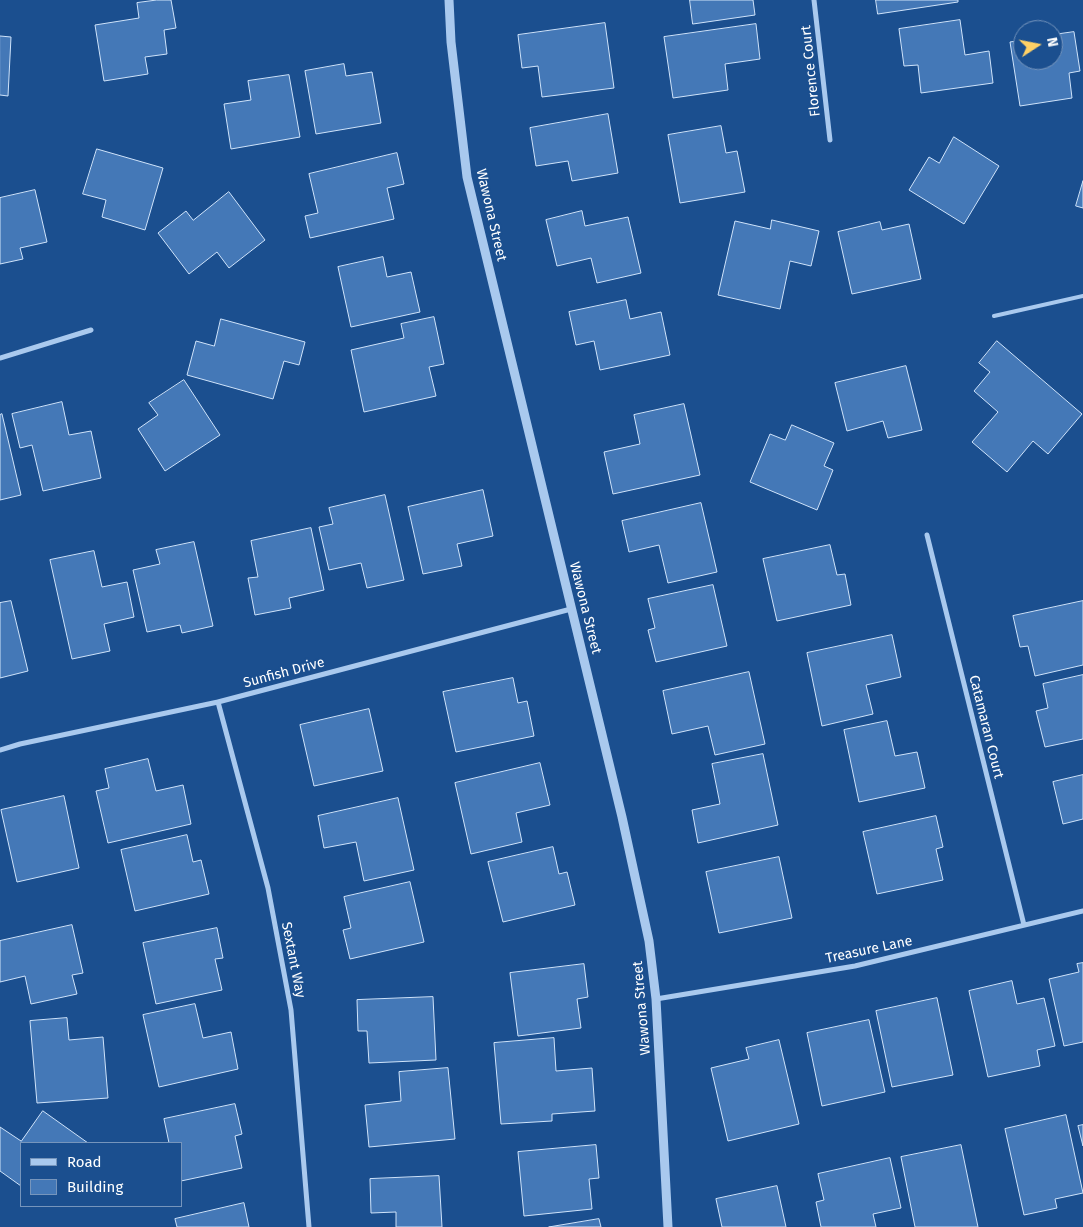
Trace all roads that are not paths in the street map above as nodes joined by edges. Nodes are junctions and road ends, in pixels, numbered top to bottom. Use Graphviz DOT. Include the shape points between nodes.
graph roads {
  1 [pos="449,0"];
  2 [pos="814,0"];
  3 [pos="830,140"];
  4 [pos="1083,296"];
  5 [pos="994,316"];
  6 [pos="91,330"];
  7 [pos="0,358"];
  8 [pos="927,535"];
  9 [pos="571,609"];
  10 [pos="218,702"];
  11 [pos="0,750"];
  12 [pos="1083,911"];
  13 [pos="1024,925"];
  14 [pos="656,999"];
  15 [pos="309,1227"];
  16 [pos="668,1227"];
  1 -- 9 [label="street, Wawona Street" via="467,177"];
  2 -- 3 [label="street, Florence Court"];
  4 -- 5 [label="lane"];
  6 -- 7 [label="street"];
  8 -- 13 [label="street, Catamaran Court"];
  9 -- 10 [label="street, Sunfish Drive"];
  9 -- 14 [label="street, Wawona Street" via="650,941"];
  10 -- 11 [label="street, Sunfish Drive"];
  10 -- 15 [label="street, Sextant Way" via="268,888 291,1010"];
  12 -- 13 [label="street, Treasure Lane"];
  13 -- 14 [label="street, Treasure Lane" via="856,966"];
  14 -- 16 [label="street, Wawona Street"];
}
